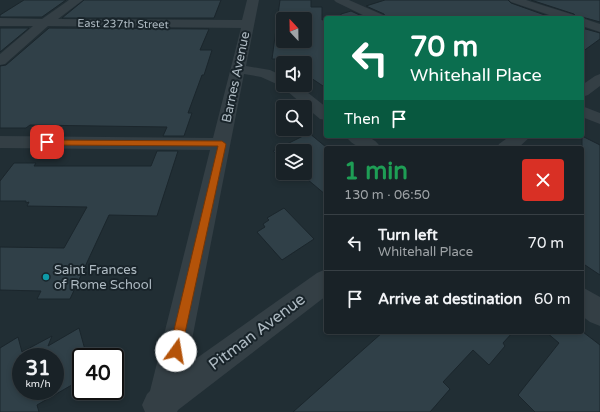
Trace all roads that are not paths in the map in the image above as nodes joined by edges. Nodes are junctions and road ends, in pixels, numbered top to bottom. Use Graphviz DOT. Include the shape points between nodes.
graph roads {
  1 [pos="77,0"];
  2 [pos="253,0"];
  3 [pos="340,0"];
  4 [pos="515,0"];
  5 [pos="375,16"];
  6 [pos="564,16"];
  7 [pos="0,22"];
  8 [pos="44,23"];
  9 [pos="584,23"];
  10 [pos="204,24"];
  11 [pos="247,24"];
  12 [pos="600,28"];
  13 [pos="233,50"];
  14 [pos="0,61"];
  15 [pos="276,78"];
  16 [pos="600,78"];
  17 [pos="584,90"];
  18 [pos="297,92"];
  19 [pos="584,112"];
  20 [pos="324,113"];
  21 [pos="600,119"];
  22 [pos="358,138"];
  23 [pos="519,138"];
  24 [pos="0,142"];
  25 [pos="222,144"];
  26 [pos="369,146"];
  27 [pos="509,146"];
  28 [pos="324,283"];
  29 [pos="584,301"];
  30 [pos="600,312"];
  31 [pos="162,409"];
  1 -- 8 [label="street"];
  2 -- 11 [label="street, Barnes Avenue"];
  3 -- 5 [label="street"];
  4 -- 6 [label="street"];
  7 -- 8 [label="street, East 237th Street"];
  8 -- 10 [label="street, East 237th Street"];
  8 -- 14 [label="street"];
  9 -- 12 [label="street"];
  10 -- 11 [label="street, East 237th Street"];
  10 -- 13 [label="street"];
  11 -- 13 [label="street, Barnes Avenue"];
  13 -- 15 [label="street"];
  13 -- 25 [label="street, Barnes Avenue"];
  16 -- 17 [label="street"];
  18 -- 20 [label="street"];
  19 -- 21 [label="street"];
  22 -- 26 [label="street"];
  23 -- 27 [label="street"];
  24 -- 25 [label="street"];
  25 -- 31 [label="street, Barnes Avenue"];
  28 -- 31 [label="street, Pitman Avenue"];
  29 -- 30 [label="street"];
}
